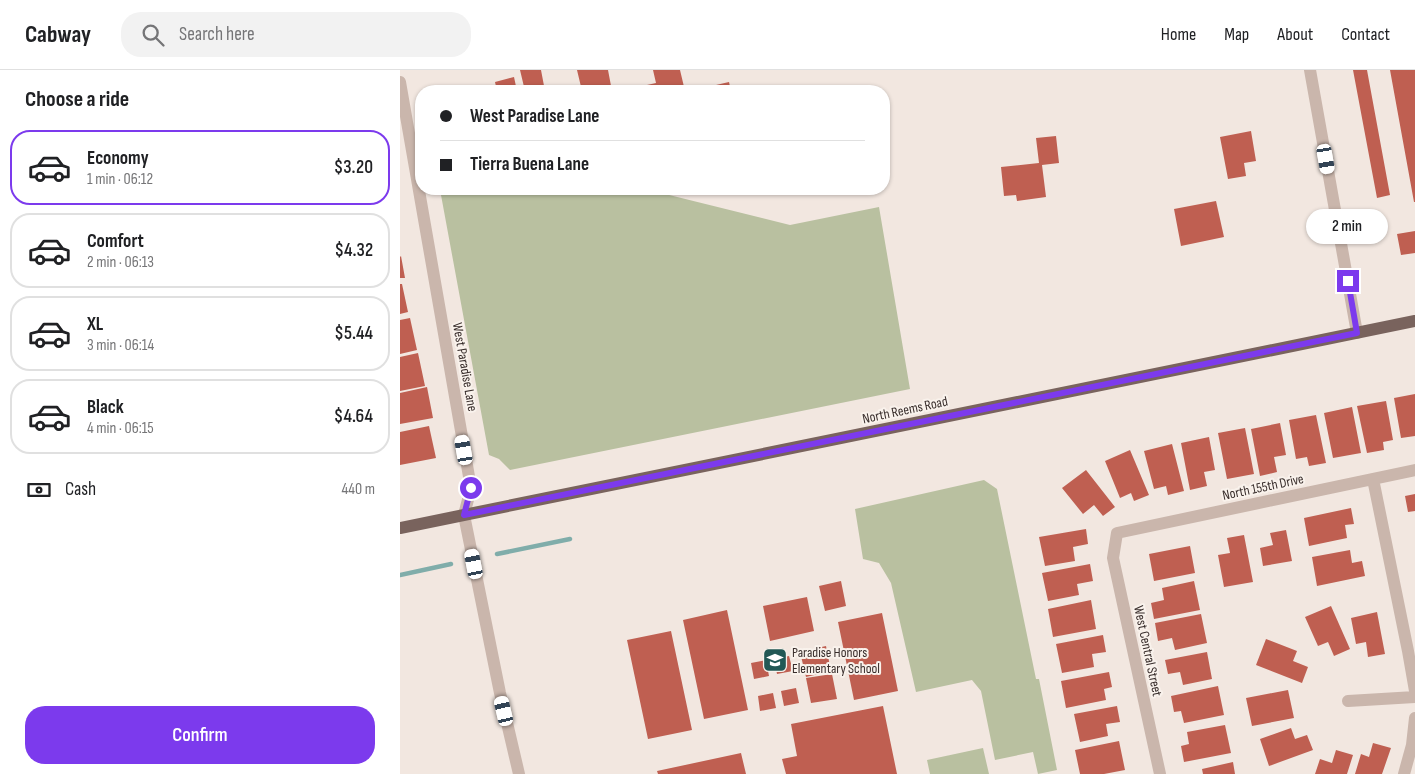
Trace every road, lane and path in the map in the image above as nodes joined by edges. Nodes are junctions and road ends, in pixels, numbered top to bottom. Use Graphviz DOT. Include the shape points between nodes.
graph roads {
  1 [pos="1310,70"];
  2 [pos="400,82"];
  3 [pos="415,168"];
  4 [pos="420,195"];
  5 [pos="1415,321"];
  6 [pos="1357,333"];
  7 [pos="1415,470"];
  8 [pos="1373,479"];
  9 [pos="464,515"];
  10 [pos="400,528"];
  11 [pos="1117,534"];
  12 [pos="1415,691"];
  13 [pos="1415,697"];
  14 [pos="1348,701"];
  15 [pos="1415,718"];
  16 [pos="519,774"];
  17 [pos="1160,774"];
  18 [pos="1404,774"];
  1 -- 6 [label="street"];
  2 -- 3 [label="street, West Paradise Lane"];
  4 -- 9 [label="street, West Paradise Lane" via="471,488"];
  5 -- 6 [label="main road, North Reems Road"];
  6 -- 9 [label="main road, North Reems Road"];
  7 -- 8 [label="street, North 155th Drive"];
  8 -- 11 [label="street, North 155th Drive"];
  8 -- 12 [label="street"];
  9 -- 10 [label="main road, North Reems Road"];
  9 -- 16 [label="street, West Paradise Lane"];
  11 -- 17 [label="street, West Central Street" via="1113,558"];
  13 -- 14 [label="street"];
  15 -- 18 [label="street"];
}
